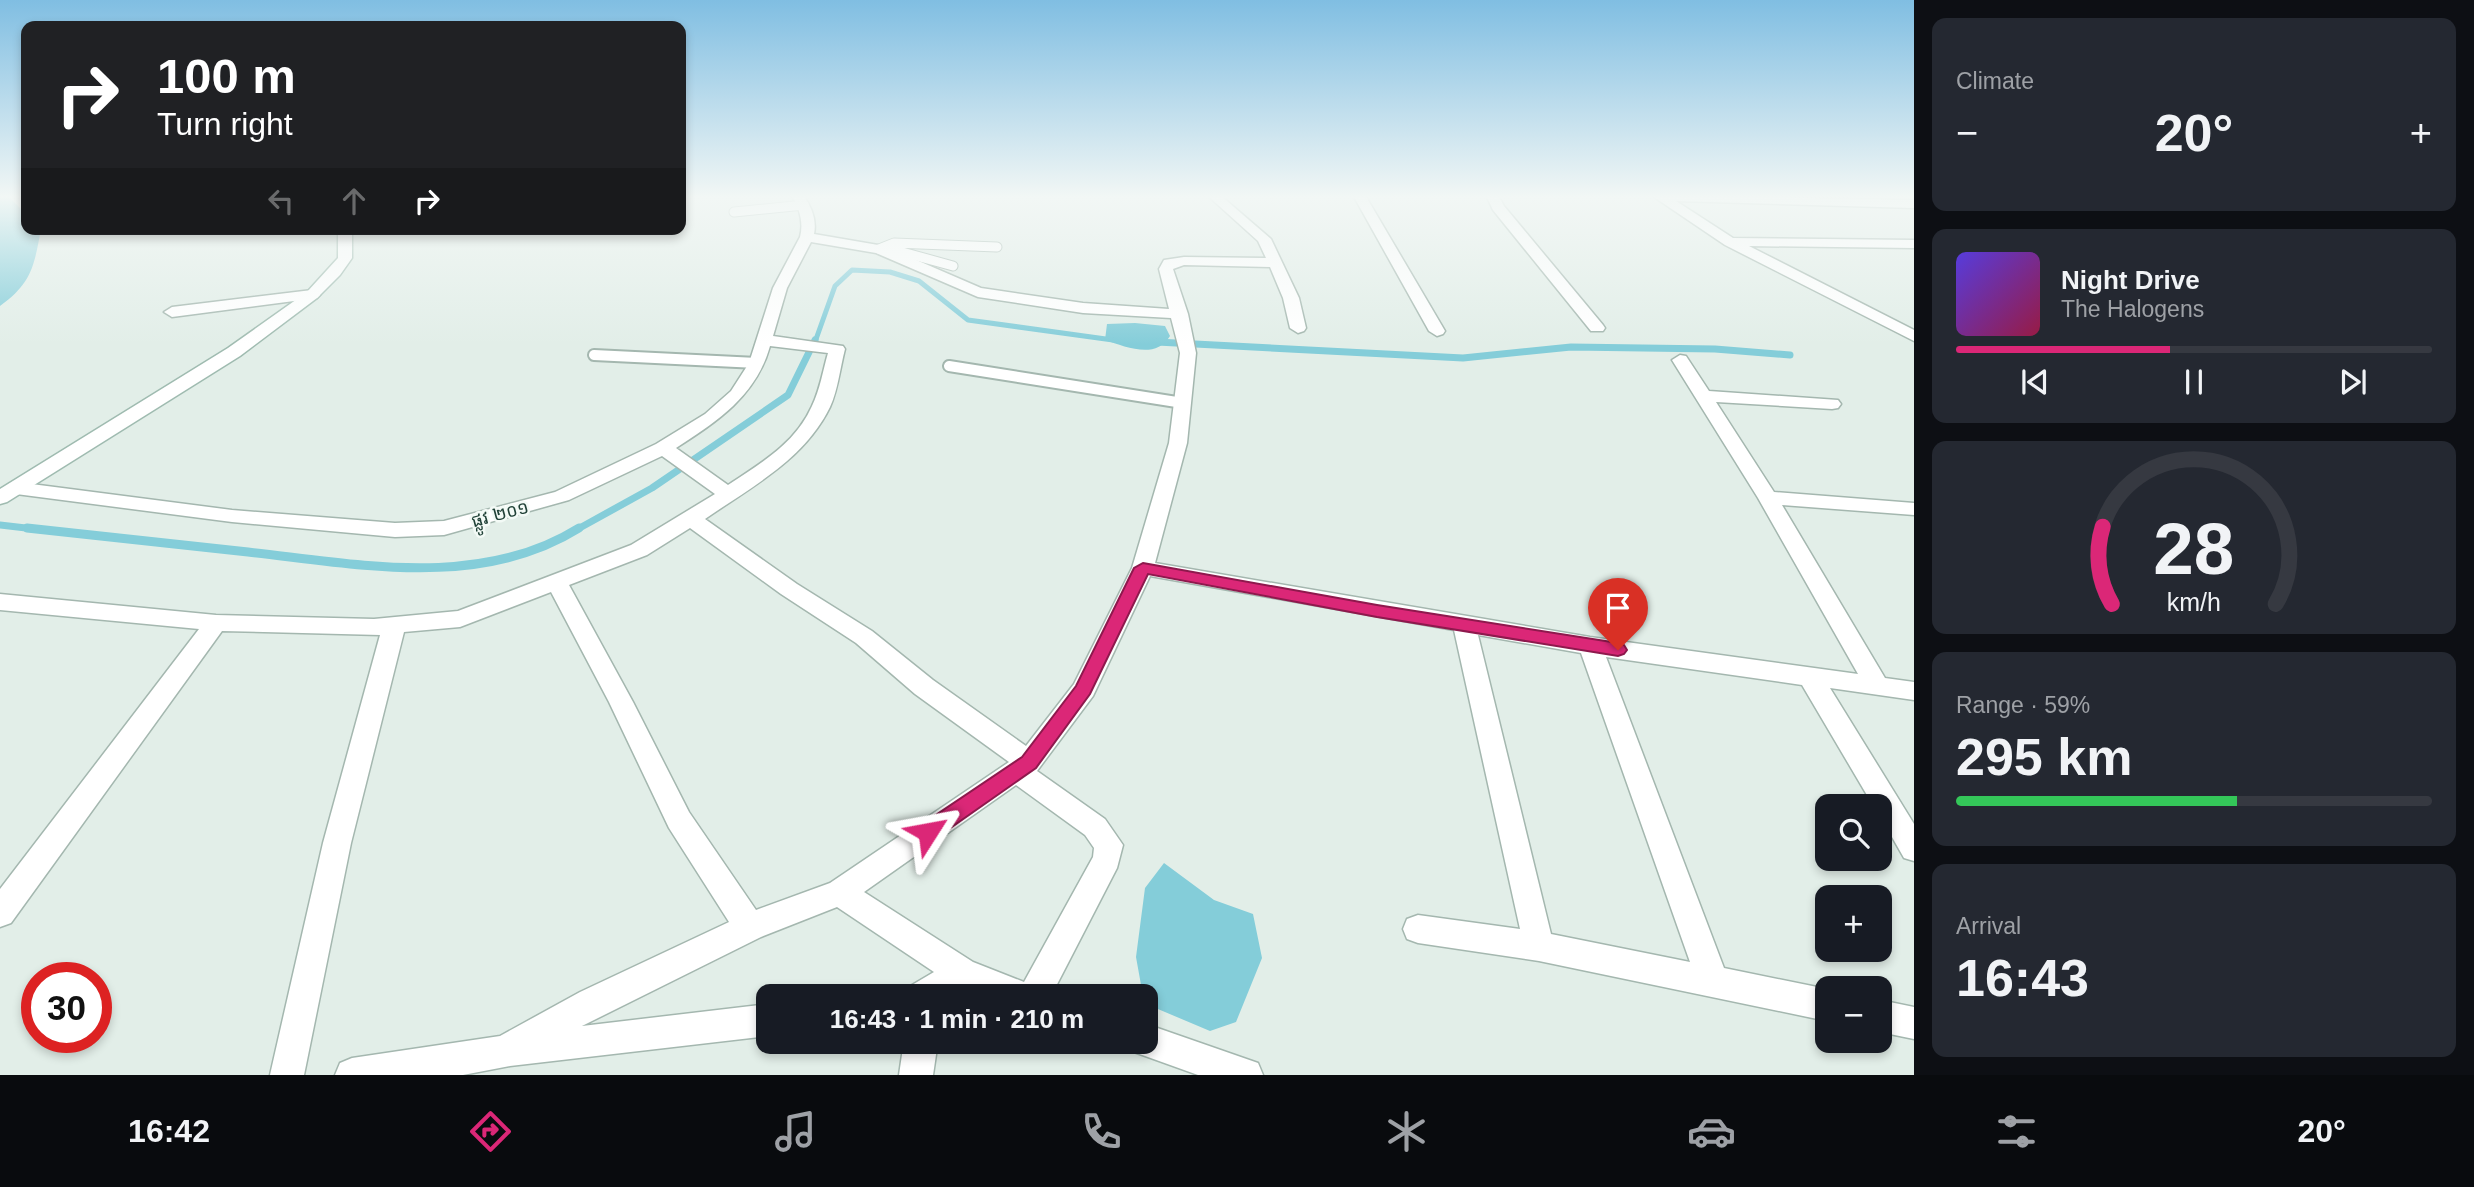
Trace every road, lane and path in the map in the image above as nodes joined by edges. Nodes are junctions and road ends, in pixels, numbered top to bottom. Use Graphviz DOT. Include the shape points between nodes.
graph roads {
  1 [pos="345,245"];
  2 [pos="803,245"];
  3 [pos="862,245"];
  4 [pos="893,245"];
  5 [pos="954,245"];
  6 [pos="1267,245"];
  7 [pos="1388,245"];
  8 [pos="1529,245"];
  9 [pos="1736,245"];
  10 [pos="997,247"];
  11 [pos="881,248"];
  12 [pos="1275,263"];
  13 [pos="953,266"];
  14 [pos="312,295"];
  15 [pos="172,312"];
  16 [pos="1180,314"];
  17 [pos="1298,328"];
  18 [pos="1597,328"];
  19 [pos="1437,331"];
  20 [pos="1914,336"];
  21 [pos="763,341"];
  22 [pos="594,355"];
  23 [pos="1680,360"];
  24 [pos="757,363"];
  25 [pos="949,366"];
  26 [pos="1704,396"];
  27 [pos="1184,403"];
  28 [pos="1832,404"];
  29 [pos="663,448"];
  30 [pos="8,493"];
  31 [pos="728,494"];
  32 [pos="1768,499"];
  33 [pos="1914,509"];
  34 [pos="691,519"];
  35 [pos="1143,568"];
  36 [pos="557,583"];
  37 [pos="0,602"];
  38 [pos="216,623"];
  39 [pos="1464,625"];
  40 [pos="394,626"];
  41 [pos="1590,646"];
  42 [pos="1810,677"];
  43 [pos="1877,684"];
  44 [pos="1914,691"];
  45 [pos="1023,767"];
  46 [pos="1914,849"];
  47 [pos="839,892"];
  48 [pos="0,913"];
  49 [pos="750,927"];
  50 [pos="1418,929"];
  51 [pos="1539,946"];
  52 [pos="962,973"];
  53 [pos="1713,982"];
  54 [pos="944,984"];
  55 [pos="989,984"];
  56 [pos="1040,984"];
  57 [pos="1815,1003"];
  58 [pos="1892,1018"];
  59 [pos="756,1021"];
  60 [pos="1914,1023"];
  61 [pos="1158,1044"];
  62 [pos="503,1052"];
  63 [pos="919,1054"];
  64 [pos="1238,1073"];
  65 [pos="287,1075"];
  66 [pos="352,1075"];
  67 [pos="916,1075"];
  1 -- 14 [label="street" via="345,258"];
  2 -- 21 [label="street, ផ្លូវ ២០១" via="780,288"];
  3 -- 11 [label="street"];
  4 -- 11 [label="lane"];
  5 -- 10 [label="lane"];
  6 -- 12 [label="street"];
  7 -- 19 [label="street"];
  8 -- 18 [label="street"];
  9 -- 20 [label="street"];
  11 -- 13 [label="lane"];
  11 -- 16 [label="street" via="978,292 1083,308"];
  12 -- 16 [label="street" via="1169,263 1166,269"];
  12 -- 17 [label="street"];
  14 -- 15 [label="street"];
  14 -- 30 [label="street" via="234,352"];
  16 -- 27 [label="street" via="1186,344"];
  21 -- 24 [label="street, ផ្លូវ ២០១"];
  21 -- 31 [label="street" via="836,349 822,405 807,432 788,453"];
  22 -- 24 [label="lane"];
  23 -- 26 [label="street"];
  24 -- 29 [label="street, ផ្លូវ ២០១" via="738,394 711,418"];
  25 -- 27 [label="lane"];
  26 -- 28 [label="street"];
  26 -- 32 [label="street"];
  27 -- 35 [label="street" via="1178,443"];
  29 -- 30 [label="street, ផ្លូវ ២០១" via="562,496 444,528 395,530"];
  29 -- 31 [label="street"];
  31 -- 34 [label="street"];
  32 -- 33 [label="street"];
  32 -- 43 [label="street"];
  34 -- 36 [label="street" via="639,550"];
  34 -- 45 [label="street" via="864,637"];
  35 -- 39 [label="street"];
  35 -- 45 [label="street" via="1084,690"];
  36 -- 40 [label="street" via="460,619"];
  36 -- 49 [label="street" via="679,820"];
  37 -- 38 [label="street"];
  38 -- 40 [label="street"];
  38 -- 48 [label="street"];
  39 -- 41 [label="street"];
  39 -- 51 [label="street"];
  40 -- 65 [label="street" via="337,843"];
  41 -- 42 [label="street"];
  41 -- 53 [label="street"];
  42 -- 43 [label="street"];
  42 -- 46 [label="street"];
  43 -- 44 [label="street"];
  45 -- 47 [label="street"];
  45 -- 56 [label="street" via="1095,827 1109,845 1107,859"];
  47 -- 49 [label="street"];
  47 -- 52 [label="street"];
  49 -- 62 [label="street" via="591,1003"];
  50 -- 51 [label="street"];
  51 -- 53 [label="street"];
  52 -- 54 [label="street"];
  52 -- 55 [label="street"];
  53 -- 57 [label="street"];
  58 -- 60 [label="street"];
  59 -- 62 [label="street"];
  61 -- 64 [label="street"];
  62 -- 66 [label="street"];
  63 -- 67 [label="street"];
}
